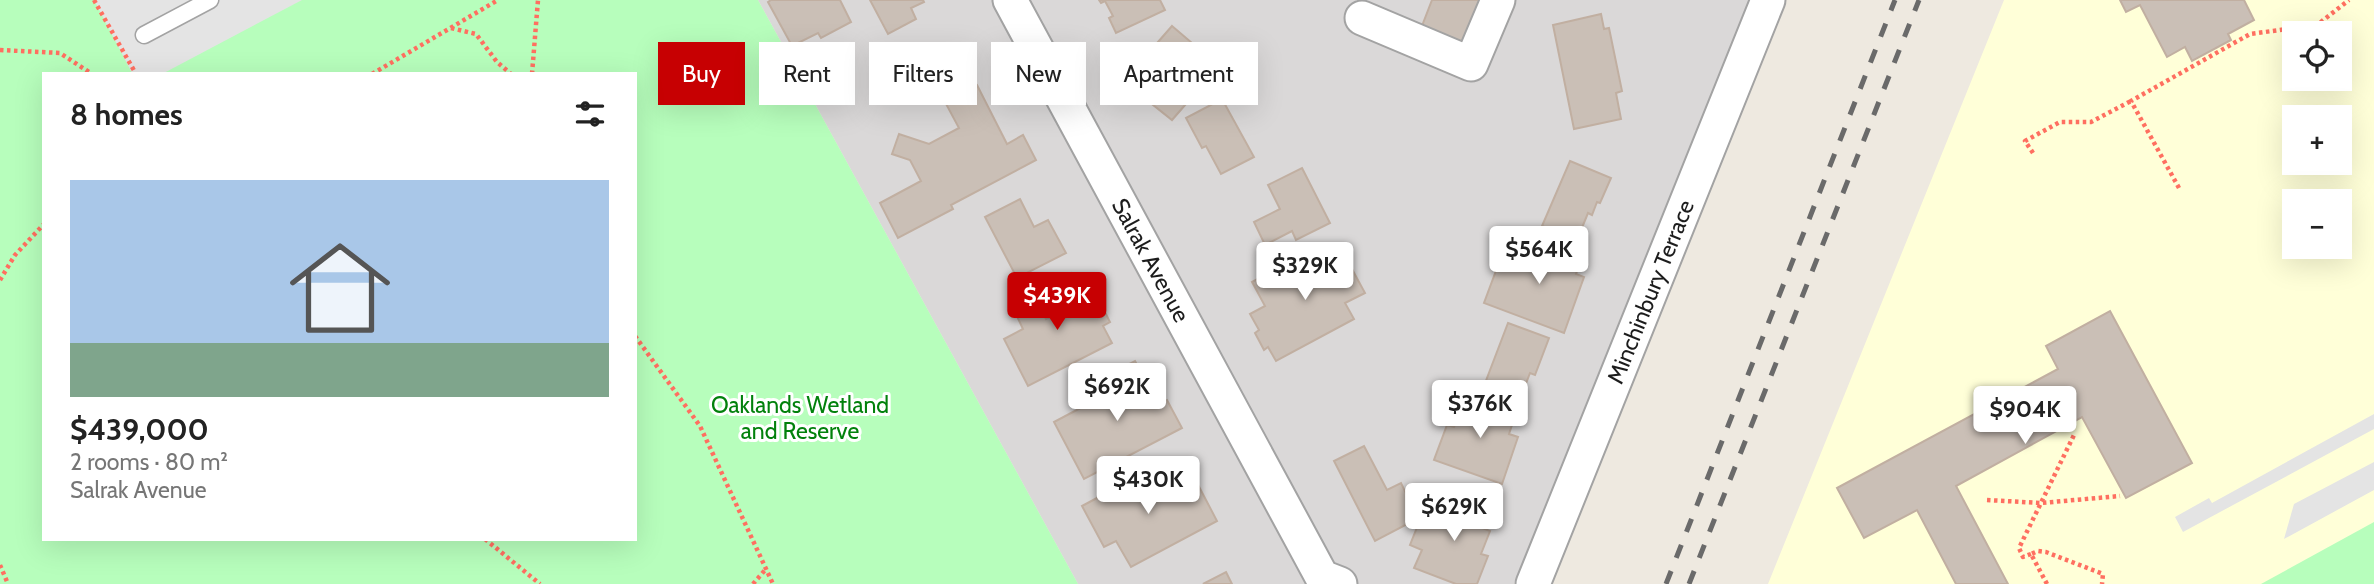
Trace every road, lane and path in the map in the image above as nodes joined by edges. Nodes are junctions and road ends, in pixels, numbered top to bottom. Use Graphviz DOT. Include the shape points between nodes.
graph roads {
  1 [pos="94,0"];
  2 [pos="210,0"];
  3 [pos="498,0"];
  4 [pos="538,0"];
  5 [pos="1010,0"];
  6 [pos="1498,0"];
  7 [pos="1768,0"];
  8 [pos="2349,0"];
  9 [pos="1362,18"];
  10 [pos="450,28"];
  11 [pos="144,35"];
  12 [pos="0,50"];
  13 [pos="89,72"];
  14 [pos="135,72"];
  15 [pos="375,72"];
  16 [pos="509,72"];
  17 [pos="532,72"];
  18 [pos="2131,102"];
  19 [pos="2033,153"];
  20 [pos="2179,188"];
  21 [pos="42,226"];
  22 [pos="0,280"];
  23 [pos="637,340"];
  24 [pos="2074,435"];
  25 [pos="2120,496"];
  26 [pos="1987,500"];
  27 [pos="2041,503"];
  28 [pos="487,541"];
  29 [pos="2031,554"];
  30 [pos="0,565"];
  31 [pos="765,570"];
  32 [pos="8,584"];
  33 [pos="540,584"];
  34 [pos="753,584"];
  35 [pos="773,584"];
  36 [pos="1340,584"];
  37 [pos="1533,584"];
  38 [pos="2047,584"];
  39 [pos="2102,584"];
  1 -- 14 [label="path"];
  2 -- 11 [label="lane"];
  3 -- 10 [label="path"];
  4 -- 17 [label="path"];
  5 -- 36 [label="street, Salrak Avenue" via="1322,577"];
  6 -- 9 [label="street" via="1471,64"];
  7 -- 37 [label="street, Minchinbury Terrace"];
  8 -- 18 [label="path" via="2316,25 2250,34"];
  10 -- 15 [label="path"];
  10 -- 16 [label="path" via="476,34"];
  12 -- 13 [label="path" via="60,53"];
  18 -- 19 [label="path" via="2091,122 2060,122 2025,141"];
  18 -- 20 [label="path"];
  21 -- 22 [label="path" via="15,255"];
  23 -- 31 [label="path" via="701,426"];
  24 -- 27 [label="path"];
  25 -- 27 [label="path"];
  26 -- 27 [label="path"];
  27 -- 29 [label="path" via="2019,548 2023,557"];
  28 -- 33 [label="path"];
  29 -- 38 [label="path"];
  29 -- 39 [label="path" via="2046,552 2103,575"];
  30 -- 32 [label="path"];
  31 -- 34 [label="path"];
  31 -- 35 [label="path"];
}
